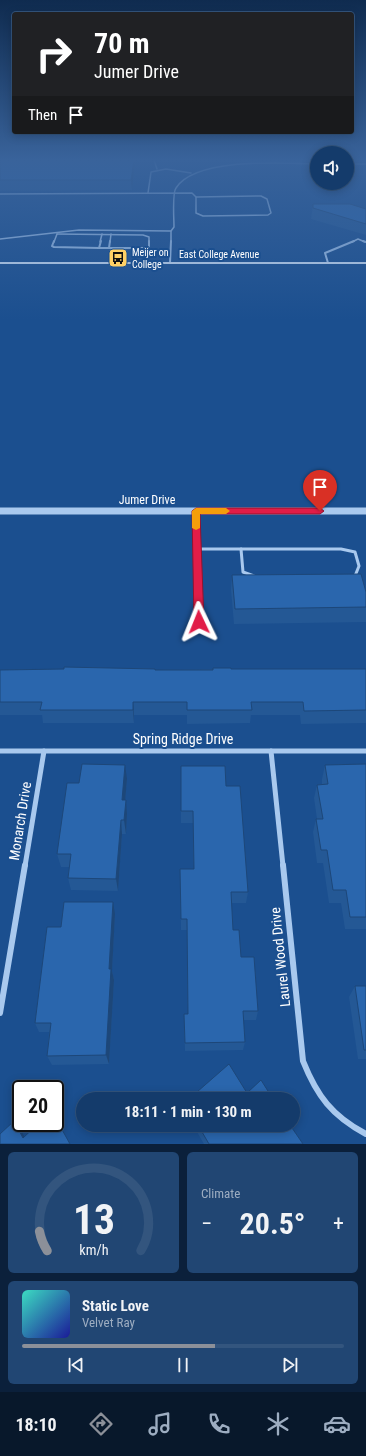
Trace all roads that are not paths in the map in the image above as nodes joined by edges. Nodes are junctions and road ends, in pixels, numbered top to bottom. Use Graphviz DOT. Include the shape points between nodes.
graph roads {
  1 [pos="174,213"];
  2 [pos="196,213"];
  3 [pos="270,213"];
  4 [pos="103,230"];
  5 [pos="171,231"];
  6 [pos="57,233"];
  7 [pos="102,234"];
  8 [pos="111,234"];
  9 [pos="0,239"];
  10 [pos="366,242"];
  11 [pos="99,248"];
  12 [pos="109,248"];
  13 [pos="0,263"];
  14 [pos="170,263"];
  15 [pos="328,263"];
  16 [pos="366,264"];
  17 [pos="0,511"];
  18 [pos="196,511"];
  19 [pos="366,511"];
  20 [pos="197,549"];
  21 [pos="241,549"];
  22 [pos="262,577"];
  23 [pos="347,577"];
  24 [pos="199,622"];
  25 [pos="0,751"];
  26 [pos="44,751"];
  27 [pos="271,751"];
  28 [pos="366,751"];
  29 [pos="0,1013"];
  30 [pos="366,1134"];
  1 -- 5 [label="lane" via="174,227"];
  2 -- 3 [label="lane" via="203,216"];
  4 -- 5 [label="lane"];
  4 -- 6 [label="lane"];
  4 -- 7 [label="lane"];
  5 -- 14 [label="lane"];
  6 -- 7 [label="lane"];
  6 -- 9 [label="lane"];
  6 -- 11 [label="lane" via="52,246 54,247"];
  7 -- 8 [label="lane"];
  7 -- 11 [label="lane"];
  8 -- 12 [label="lane"];
  8 -- 12 [label="lane" via="149,237 149,248"];
  10 -- 15 [label="lane" via="358,239 325,253"];
  11 -- 12 [label="lane"];
  13 -- 14 [label="main road, East College Avenue"];
  14 -- 15 [label="main road, East College Avenue"];
  15 -- 16 [label="main road, East College Avenue"];
  17 -- 18 [label="street, Jumer Drive"];
  18 -- 19 [label="street, Jumer Drive"];
  18 -- 20 [label="lane"];
  20 -- 21 [label="lane"];
  20 -- 24 [label="lane"];
  21 -- 22 [label="lane" via="243,572"];
  21 -- 23 [label="lane" via="341,549 355,552 360,566 355,577"];
  25 -- 26 [label="street, Spring Ridge Drive"];
  26 -- 27 [label="street, Spring Ridge Drive"];
  26 -- 29 [label="street, Monarch Drive"];
  27 -- 28 [label="street, Spring Ridge Drive"];
  27 -- 30 [label="street, Laurel Wood Drive" via="303,1061 312,1086 327,1107 348,1126"];
}
